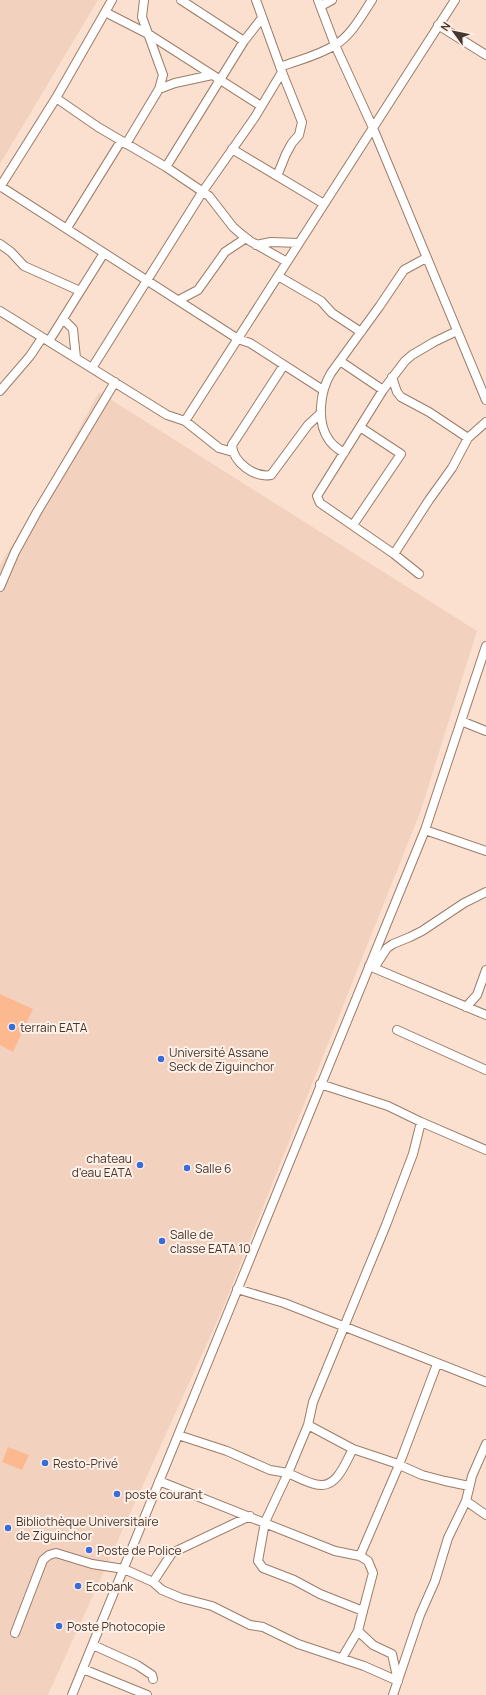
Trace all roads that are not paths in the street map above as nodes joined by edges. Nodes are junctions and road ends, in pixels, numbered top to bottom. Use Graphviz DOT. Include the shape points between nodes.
graph roads {
  1 [pos="112,0"];
  2 [pos="144,0"];
  3 [pos="181,0"];
  4 [pos="256,0"];
  5 [pos="332,0"];
  6 [pos="372,0"];
  7 [pos="454,0"];
  8 [pos="319,3"];
  9 [pos="105,12"];
  10 [pos="262,18"];
  11 [pos="438,25"];
  12 [pos="150,35"];
  13 [pos="244,41"];
  14 [pos="335,45"];
  15 [pos="484,51"];
  16 [pos="190,62"];
  17 [pos="281,70"];
  18 [pos="163,75"];
  19 [pos="198,78"];
  20 [pos="216,78"];
  21 [pos="175,83"];
  22 [pos="159,89"];
  23 [pos="56,98"];
  24 [pos="261,106"];
  25 [pos="373,128"];
  26 [pos="124,142"];
  27 [pos="232,149"];
  28 [pos="166,167"];
  29 [pos="277,176"];
  30 [pos="0,186"];
  31 [pos="202,191"];
  32 [pos="324,204"];
  33 [pos="66,228"];
  34 [pos="246,238"];
  35 [pos="0,244"];
  36 [pos="299,244"];
  37 [pos="256,245"];
  38 [pos="104,253"];
  39 [pos="426,258"];
  40 [pos="287,262"];
  41 [pos="278,276"];
  42 [pos="148,280"];
  43 [pos="80,290"];
  44 [pos="179,300"];
  45 [pos="0,311"];
  46 [pos="63,319"];
  47 [pos="361,332"];
  48 [pos="457,332"];
  49 [pos="238,338"];
  50 [pos="45,340"];
  51 [pos="76,358"];
  52 [pos="340,361"];
  53 [pos="284,365"];
  54 [pos="92,368"];
  55 [pos="392,378"];
  56 [pos="115,382"];
  57 [pos="323,390"];
  58 [pos="383,390"];
  59 [pos="0,391"];
  60 [pos="486,400"];
  61 [pos="321,413"];
  62 [pos="185,421"];
  63 [pos="486,422"];
  64 [pos="360,428"];
  65 [pos="468,438"];
  66 [pos="233,452"];
  67 [pos="344,453"];
  68 [pos="353,524"];
  69 [pos="394,554"];
  70 [pos="419,574"];
  71 [pos="0,587"];
  72 [pos="486,646"];
  73 [pos="461,721"];
  74 [pos="486,731"];
  75 [pos="425,830"];
  76 [pos="486,851"];
  77 [pos="486,892"];
  78 [pos="371,967"];
  79 [pos="486,970"];
  80 [pos="466,1007"];
  81 [pos="486,1016"];
  82 [pos="397,1030"];
  83 [pos="486,1070"];
  84 [pos="320,1084"];
  85 [pos="421,1122"];
  86 [pos="486,1150"];
  87 [pos="237,1289"];
  88 [pos="344,1327"];
  89 [pos="437,1364"];
  90 [pos="486,1382"];
  91 [pos="308,1425"];
  92 [pos="178,1435"];
  93 [pos="486,1444"];
  94 [pos="353,1449"];
  95 [pos="399,1465"];
  96 [pos="288,1473"];
  97 [pos="159,1480"];
  98 [pos="470,1486"];
  99 [pos="466,1501"];
  100 [pos="486,1515"];
  101 [pos="250,1516"];
  102 [pos="265,1522"];
  103 [pos="360,1556"];
  104 [pos="124,1569"];
  105 [pos="153,1582"];
  106 [pos="363,1611"];
  107 [pos="358,1631"];
  108 [pos="15,1633"];
  109 [pos="93,1645"];
  110 [pos="342,1658"];
  111 [pos="83,1669"];
  112 [pos="153,1679"];
  113 [pos="398,1681"];
  114 [pos="72,1695"];
  115 [pos="147,1695"];
  116 [pos="393,1695"];
  1 -- 9 [label="street"];
  2 -- 12 [label="street" via="142,16"];
  3 -- 13 [label="street"];
  4 -- 10 [label="street"];
  5 -- 8 [label="street"];
  6 -- 14 [label="street" via="355,25"];
  7 -- 11 [label="street"];
  8 -- 14 [label="street"];
  9 -- 12 [label="street"];
  9 -- 23 [label="street"];
  10 -- 13 [label="street"];
  10 -- 17 [label="street"];
  11 -- 15 [label="street"];
  11 -- 25 [label="street"];
  12 -- 16 [label="street"];
  12 -- 18 [label="street"];
  13 -- 20 [label="street"];
  14 -- 17 [label="street"];
  14 -- 25 [label="street"];
  16 -- 19 [label="street"];
  16 -- 20 [label="street"];
  17 -- 24 [label="street"];
  17 -- 29 [label="street" via="300,115 302,128 286,154"];
  18 -- 21 [label="street"];
  18 -- 22 [label="street"];
  19 -- 20 [label="street"];
  19 -- 21 [label="street"];
  20 -- 24 [label="street"];
  20 -- 28 [label="street"];
  21 -- 22 [label="street"];
  22 -- 26 [label="street"];
  23 -- 26 [label="street"];
  23 -- 30 [label="street"];
  24 -- 27 [label="street" via="256,118"];
  25 -- 32 [label="street"];
  25 -- 39 [label="street"];
  26 -- 28 [label="street"];
  26 -- 33 [label="street"];
  27 -- 29 [label="street"];
  27 -- 31 [label="street"];
  28 -- 31 [label="street"];
  29 -- 32 [label="street"];
  30 -- 33 [label="street"];
  31 -- 34 [label="street"];
  31 -- 42 [label="street"];
  32 -- 36 [label="street"];
  33 -- 38 [label="street"];
  34 -- 37 [label="street"];
  34 -- 44 [label="street" via="225,252 198,290"];
  35 -- 43 [label="street" via="24,266"];
  36 -- 37 [label="street" via="271,242"];
  36 -- 40 [label="street"];
  37 -- 40 [label="street"];
  38 -- 42 [label="street"];
  38 -- 43 [label="street"];
  39 -- 47 [label="street" via="404,270"];
  39 -- 48 [label="street"];
  40 -- 41 [label="street"];
  41 -- 47 [label="street" via="321,301 332,313"];
  41 -- 49 [label="street"];
  42 -- 44 [label="street"];
  42 -- 54 [label="street"];
  43 -- 46 [label="street"];
  44 -- 49 [label="street"];
  45 -- 50 [label="street"];
  46 -- 50 [label="street"];
  46 -- 51 [label="street" via="73,329"];
  47 -- 52 [label="street"];
  48 -- 55 [label="street" via="412,355"];
  48 -- 60 [label="street"];
  49 -- 53 [label="street"];
  49 -- 62 [label="street"];
  50 -- 51 [label="street"];
  50 -- 59 [label="street"];
  51 -- 54 [label="street"];
  52 -- 57 [label="street"];
  52 -- 58 [label="street"];
  53 -- 57 [label="street"];
  53 -- 66 [label="street" via="232,445"];
  54 -- 56 [label="street"];
  55 -- 58 [label="street"];
  55 -- 65 [label="street" via="396,392 401,397"];
  56 -- 62 [label="street" via="167,415"];
  56 -- 71 [label="street" via="30,525"];
  57 -- 61 [label="street"];
  58 -- 64 [label="street"];
  61 -- 66 [label="street" via="308,425 271,475 258,475 240,463"];
  61 -- 67 [label="street" via="328,440"];
  62 -- 66 [label="street" via="219,448"];
  63 -- 65 [label="street"];
  64 -- 67 [label="street"];
  64 -- 68 [label="street" via="401,454"];
  65 -- 69 [label="street" via="452,468"];
  67 -- 68 [label="street" via="317,496 320,503"];
  68 -- 69 [label="street"];
  69 -- 70 [label="street"];
  72 -- 73 [label="street"];
  73 -- 74 [label="street"];
  73 -- 75 [label="street"];
  75 -- 76 [label="street"];
  75 -- 78 [label="street"];
  77 -- 78 [label="street" via="410,938 393,944"];
  78 -- 80 [label="street"];
  78 -- 84 [label="street"];
  79 -- 80 [label="street" via="477,995"];
  80 -- 81 [label="street"];
  82 -- 83 [label="street"];
  84 -- 85 [label="street" via="388,1106"];
  84 -- 87 [label="street"];
  85 -- 86 [label="street"];
  85 -- 88 [label="street" via="413,1154"];
  87 -- 88 [label="street" via="284,1303"];
  87 -- 92 [label="street"];
  88 -- 89 [label="street"];
  88 -- 91 [label="street" via="314,1402"];
  89 -- 90 [label="street"];
  89 -- 95 [label="street"];
  91 -- 94 [label="street"];
  91 -- 96 [label="street"];
  92 -- 96 [label="street" via="227,1451 270,1470"];
  92 -- 97 [label="street"];
  93 -- 98 [label="street"];
  94 -- 95 [label="street"];
  94 -- 96 [label="street" via="336,1478 326,1484 320,1485"];
  95 -- 98 [label="street" via="422,1475"];
  95 -- 103 [label="street"];
  96 -- 102 [label="street"];
  97 -- 101 [label="street"];
  97 -- 104 [label="street"];
  98 -- 99 [label="street"];
  99 -- 100 [label="street"];
  99 -- 113 [label="street" via="448,1538"];
  101 -- 102 [label="street"];
  101 -- 105 [label="street" via="172,1553"];
  102 -- 103 [label="street" via="335,1551"];
  102 -- 106 [label="street" via="258,1561 261,1566"];
  103 -- 106 [label="street" via="368,1561 373,1573"];
  104 -- 105 [label="street"];
  104 -- 108 [label="street" via="92,1564 56,1553 49,1555 43,1560"];
  104 -- 109 [label="street"];
  105 -- 110 [label="street" via="162,1590 181,1598 212,1606 250,1625 263,1627 298,1644"];
  106 -- 107 [label="street"];
  107 -- 110 [label="street"];
  107 -- 113 [label="street" via="373,1645 392,1654"];
  109 -- 111 [label="street"];
  109 -- 112 [label="street" via="137,1665 152,1675"];
  110 -- 113 [label="street"];
  111 -- 114 [label="street"];
  111 -- 115 [label="street"];
  113 -- 116 [label="street"];
}
